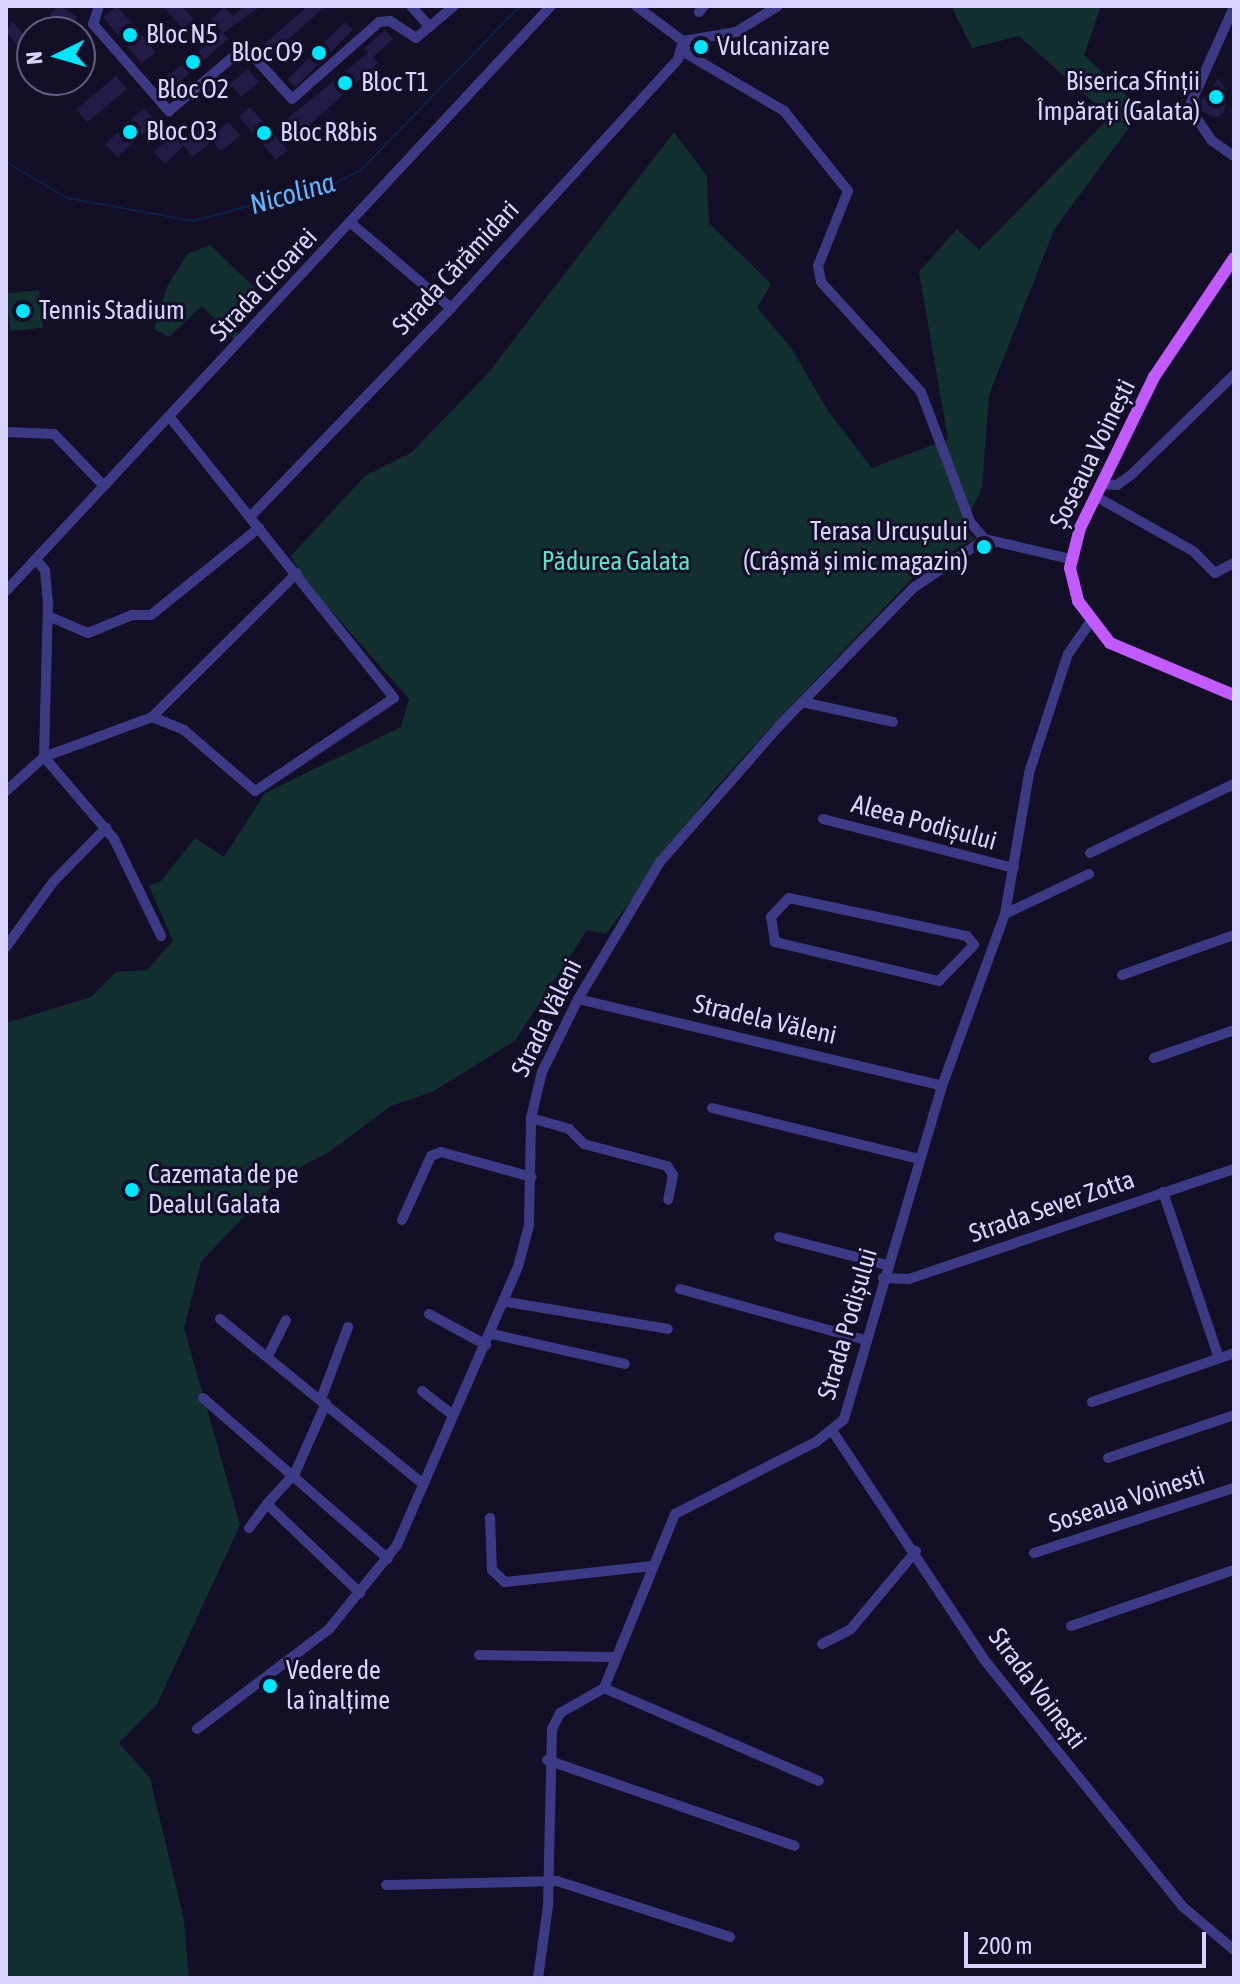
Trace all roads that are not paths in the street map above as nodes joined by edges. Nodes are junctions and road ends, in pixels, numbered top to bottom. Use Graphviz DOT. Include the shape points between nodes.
graph roads {
  1 [pos="99,6"];
  2 [pos="411,6"];
  3 [pos="454,6"];
  4 [pos="551,6"];
  5 [pos="636,6"];
  6 [pos="778,6"];
  7 [pos="1234,7"];
  8 [pos="430,27"];
  9 [pos="683,41"];
  10 [pos="1234,156"];
  11 [pos="351,223"];
  12 [pos="1234,258"];
  13 [pos="451,308"];
  14 [pos="1234,375"];
  15 [pos="171,419"];
  16 [pos="6,432"];
  17 [pos="1102,484"];
  18 [pos="104,486"];
  19 [pos="1095,496"];
  20 [pos="250,517"];
  21 [pos="259,528"];
  22 [pos="985,539"];
  23 [pos="1070,559"];
  24 [pos="38,562"];
  25 [pos="1234,563"];
  26 [pos="297,573"];
  27 [pos="6,591"];
  28 [pos="48,616"];
  29 [pos="1091,621"];
  30 [pos="1234,695"];
  31 [pos="802,702"];
  32 [pos="152,717"];
  33 [pos="893,722"];
  34 [pos="44,757"];
  35 [pos="1234,784"];
  36 [pos="6,791"];
  37 [pos="823,819"];
  38 [pos="106,828"];
  39 [pos="1090,853"];
  40 [pos="1014,868"];
  41 [pos="1089,874"];
  42 [pos="1005,914"];
  43 [pos="1234,935"];
  44 [pos="161,936"];
  45 [pos="974,945"];
  46 [pos="6,947"];
  47 [pos="993,949"];
  48 [pos="1122,975"];
  49 [pos="578,999"];
  50 [pos="1234,1030"];
  51 [pos="1154,1058"];
  52 [pos="942,1086"];
  53 [pos="712,1108"];
  54 [pos="531,1118"];
  55 [pos="920,1159"];
  56 [pos="1234,1169"];
  57 [pos="532,1177"];
  58 [pos="1163,1192"];
  59 [pos="668,1200"];
  60 [pos="402,1220"];
  61 [pos="779,1237"];
  62 [pos="887,1265"];
  63 [pos="883,1278"];
  64 [pos="680,1289"];
  65 [pos="507,1302"];
  66 [pos="429,1314"];
  67 [pos="220,1319"];
  68 [pos="286,1320"];
  69 [pos="348,1327"];
  70 [pos="668,1329"];
  71 [pos="492,1334"];
  72 [pos="865,1340"];
  73 [pos="486,1345"];
  74 [pos="1234,1353"];
  75 [pos="268,1356"];
  76 [pos="1219,1358"];
  77 [pos="625,1364"];
  78 [pos="422,1391"];
  79 [pos="203,1398"];
  80 [pos="324,1401"];
  81 [pos="1092,1402"];
  82 [pos="453,1415"];
  83 [pos="1234,1415"];
  84 [pos="833,1432"];
  85 [pos="1108,1458"];
  86 [pos="291,1475"];
  87 [pos="423,1484"];
  88 [pos="1234,1488"];
  89 [pos="267,1504"];
  90 [pos="490,1518"];
  91 [pos="249,1528"];
  92 [pos="916,1551"];
  93 [pos="1034,1553"];
  94 [pos="388,1559"];
  95 [pos="652,1566"];
  96 [pos="1234,1570"];
  97 [pos="360,1593"];
  98 [pos="1071,1626"];
  99 [pos="822,1644"];
  100 [pos="479,1655"];
  101 [pos="613,1657"];
  102 [pos="604,1688"];
  103 [pos="197,1729"];
  104 [pos="547,1760"];
  105 [pos="819,1781"];
  106 [pos="795,1846"];
  107 [pos="549,1882"];
  108 [pos="386,1885"];
  109 [pos="730,1937"];
  110 [pos="1234,1950"];
  111 [pos="538,1978"];
  1 -- 8 [label="street" via="93,24 169,111 240,51 252,55 292,99 379,22 390,21 416,38"];
  2 -- 8 [label="street"];
  3 -- 8 [label="street"];
  4 -- 11 [label="street, Strada Cicoarei"];
  5 -- 9 [label="street"];
  6 -- 9 [label="street" via="736,32"];
  7 -- 10 [label="street" via="1189,107 1211,140"];
  9 -- 13 [label="street, Strada Cărămidari" via="678,59"];
  9 -- 22 [label="street" via="687,54 784,111 848,191 818,266 821,282 921,392 961,502"];
  11 -- 13 [label="street"];
  11 -- 15 [label="street, Strada Cicoarei"];
  12 -- 17 [label="main road, Șoseaua Voinești" via="1170,349"];
  13 -- 20 [label="street, Strada Cărămidari"];
  14 -- 17 [label="street" via="1131,475 1117,485"];
  15 -- 18 [label="street, Strada Cicoarei"];
  15 -- 20 [label="street"];
  16 -- 18 [label="street" via="54,434"];
  17 -- 19 [label="main road, Șoseaua Voinești"];
  18 -- 24 [label="street, Strada Cicoarei"];
  19 -- 23 [label="main road, Șoseaua Voinești"];
  19 -- 25 [label="street" via="1193,551 1215,573"];
  20 -- 21 [label="street"];
  21 -- 26 [label="street"];
  21 -- 28 [label="street" via="151,615 132,615 88,633"];
  22 -- 23 [label="street"];
  22 -- 31 [label="street, Strada Văleni" via="913,588"];
  23 -- 29 [label="main road, Șoseaua Voinești" via="1073,589"];
  24 -- 27 [label="street, Strada Cicoarei"];
  24 -- 28 [label="street" via="45,570"];
  26 -- 32 [label="street"];
  26 -- 32 [label="street" via="394,698 255,791 184,730"];
  28 -- 34 [label="street"];
  29 -- 30 [label="main road, Șoseaua Voinești" via="1133,657"];
  29 -- 40 [label="street, Strada Podișului" via="1068,654 1033,759"];
  31 -- 33 [label="street"];
  31 -- 49 [label="street, Strada Văleni" via="660,862"];
  32 -- 34 [label="street"];
  34 -- 36 [label="street"];
  34 -- 38 [label="street"];
  35 -- 39 [label="street"];
  37 -- 40 [label="street, Aleea Podișului"];
  38 -- 44 [label="street"];
  38 -- 46 [label="street" via="53,882"];
  40 -- 42 [label="street, Strada Podișului"];
  41 -- 42 [label="street"];
  42 -- 47 [label="street, Strada Podișului"];
  43 -- 48 [label="street"];
  45 -- 45 [label="street" via="967,936 789,898 774,909 769,929 775,942 939,981"];
  45 -- 47 [label="street"];
  47 -- 52 [label="street, Strada Podișului"];
  49 -- 52 [label="street, Stradela Văleni"];
  49 -- 54 [label="street, Strada Văleni" via="542,1072"];
  50 -- 51 [label="street"];
  52 -- 55 [label="street, Strada Podișului"];
  53 -- 55 [label="street"];
  54 -- 57 [label="street, Strada Văleni"];
  54 -- 59 [label="street" via="569,1129 584,1144 667,1166 673,1175"];
  55 -- 62 [label="street, Strada Podișului"];
  56 -- 58 [label="street, Strada Sever Zotta"];
  57 -- 60 [label="street" via="441,1152 431,1156"];
  57 -- 65 [label="street, Strada Văleni" via="529,1225"];
  58 -- 63 [label="street, Strada Sever Zotta" via="909,1279"];
  58 -- 76 [label="street"];
  61 -- 62 [label="street"];
  62 -- 63 [label="street, Strada Podișului"];
  63 -- 72 [label="street, Strada Podișului"];
  64 -- 72 [label="street"];
  65 -- 70 [label="street"];
  65 -- 71 [label="street, Strada Văleni"];
  66 -- 73 [label="street"];
  67 -- 75 [label="street"];
  68 -- 75 [label="street"];
  69 -- 80 [label="street"];
  71 -- 73 [label="street, Strada Văleni"];
  71 -- 77 [label="street"];
  72 -- 84 [label="street, Strada Podișului" via="844,1419"];
  73 -- 82 [label="street, Strada Văleni"];
  74 -- 76 [label="street"];
  75 -- 80 [label="street"];
  76 -- 81 [label="street"];
  78 -- 82 [label="street"];
  79 -- 86 [label="street"];
  80 -- 86 [label="street"];
  80 -- 87 [label="street"];
  82 -- 87 [label="street, Strada Văleni"];
  83 -- 85 [label="street"];
  84 -- 92 [label="street, Strada Voinești"];
  84 -- 95 [label="street, Strada Podișului" via="683,1506"];
  86 -- 89 [label="street"];
  86 -- 94 [label="street"];
  87 -- 94 [label="street, Strada Văleni"];
  88 -- 93 [label="street, Soseaua Voinesti"];
  89 -- 91 [label="street"];
  89 -- 97 [label="street"];
  90 -- 95 [label="street" via="492,1570 505,1582"];
  92 -- 99 [label="street" via="850,1630"];
  92 -- 110 [label="street, Strada Voinești" via="986,1662 1133,1848 1182,1906"];
  94 -- 97 [label="street, Strada Văleni"];
  95 -- 101 [label="street, Strada Podișului"];
  96 -- 98 [label="street"];
  97 -- 103 [label="street, Strada Văleni" via="329,1629"];
  100 -- 101 [label="street"];
  101 -- 102 [label="street, Strada Podișului"];
  102 -- 104 [label="street" via="560,1713"];
  102 -- 105 [label="street"];
  104 -- 106 [label="street"];
  104 -- 107 [label="street"];
  107 -- 108 [label="street"];
  107 -- 109 [label="street"];
  107 -- 111 [label="street"];
}
